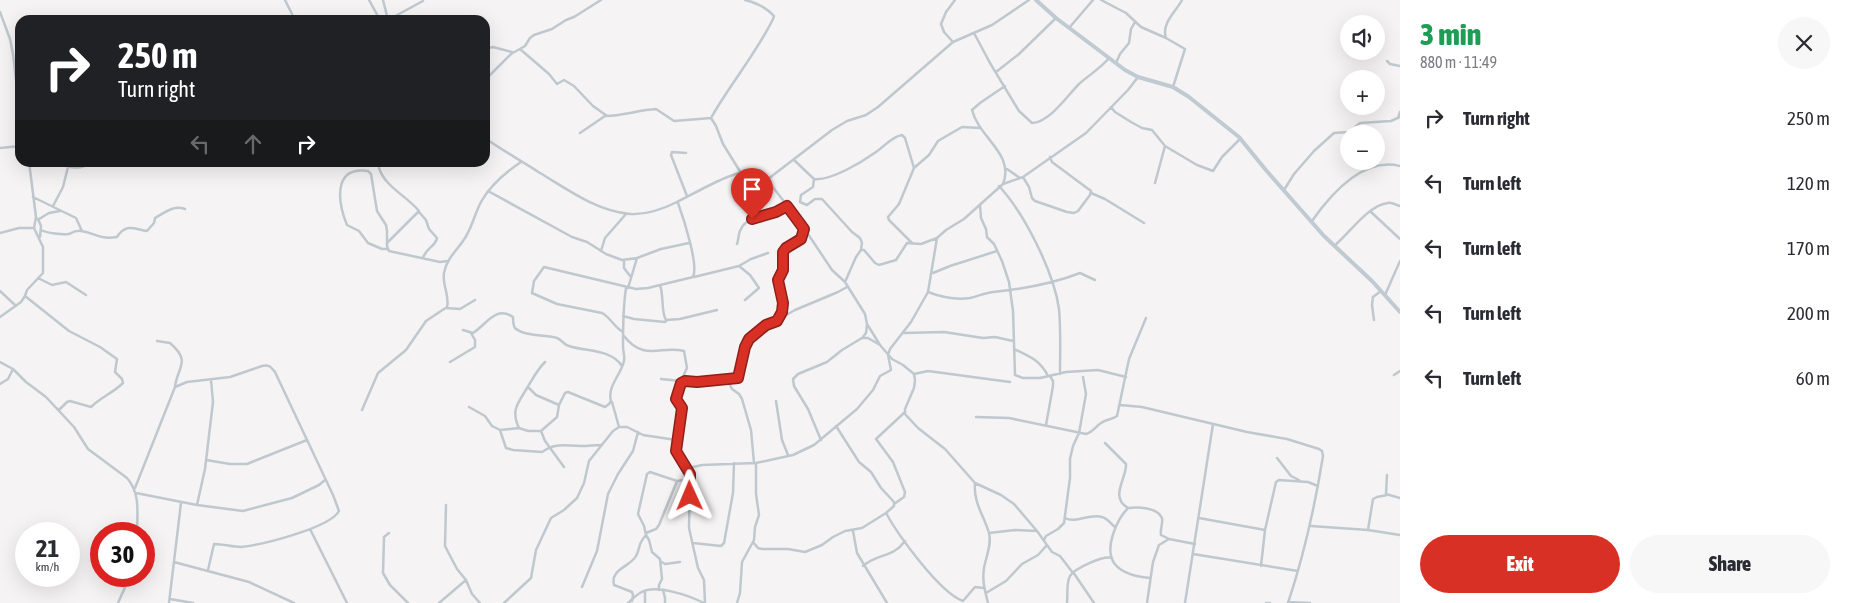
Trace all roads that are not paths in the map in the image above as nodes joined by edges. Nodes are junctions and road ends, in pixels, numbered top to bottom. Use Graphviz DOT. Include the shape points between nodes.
graph roads {
  1 [pos="285,0"];
  2 [pos="369,0"];
  3 [pos="384,0"];
  4 [pos="601,0"];
  5 [pos="745,0"];
  6 [pos="955,0"];
  7 [pos="1029,0"];
  8 [pos="1036,0"];
  9 [pos="1093,0"];
  10 [pos="1101,0"];
  11 [pos="1182,0"];
  12 [pos="423,1"];
  13 [pos="0,12"];
  14 [pos="292,15"];
  15 [pos="377,15"];
  16 [pos="387,15"];
  17 [pos="397,15"];
  18 [pos="1056,18"];
  19 [pos="1135,22"];
  20 [pos="1069,28"];
  21 [pos="974,32"];
  22 [pos="1166,38"];
  23 [pos="953,42"];
  24 [pos="490,47"];
  25 [pos="520,49"];
  26 [pos="513,52"];
  27 [pos="1109,58"];
  28 [pos="1387,61"];
  29 [pos="1116,63"];
  30 [pos="15,64"];
  31 [pos="1400,66"];
  32 [pos="996,72"];
  33 [pos="490,75"];
  34 [pos="1138,77"];
  35 [pos="1005,86"];
  36 [pos="1173,87"];
  37 [pos="1111,106"];
  38 [pos="1400,112"];
  39 [pos="607,116"];
  40 [pos="710,118"];
  41 [pos="1399,118"];
  42 [pos="1358,125"];
  43 [pos="980,128"];
  44 [pos="580,133"];
  45 [pos="1340,133"];
  46 [pos="1241,139"];
  47 [pos="490,141"];
  48 [pos="15,146"];
  49 [pos="1165,146"];
  50 [pos="0,148"];
  51 [pos="686,153"];
  52 [pos="1050,157"];
  53 [pos="794,159"];
  54 [pos="521,162"];
  55 [pos="1385,164"];
  56 [pos="1400,166"];
  57 [pos="29,167"];
  58 [pos="68,167"];
  59 [pos="86,167"];
  60 [pos="379,168"];
  61 [pos="914,168"];
  62 [pos="1007,169"];
  63 [pos="1367,170"];
  64 [pos="741,172"];
  65 [pos="1021,177"];
  66 [pos="768,179"];
  67 [pos="814,179"];
  68 [pos="1155,183"];
  69 [pos="1003,184"];
  70 [pos="999,186"];
  71 [pos="1284,190"];
  72 [pos="488,191"];
  73 [pos="1091,192"];
  74 [pos="686,196"];
  75 [pos="33,197"];
  76 [pos="678,202"];
  77 [pos="980,205"];
  78 [pos="53,206"];
  79 [pos="787,206"];
  80 [pos="1400,206"];
  81 [pos="186,209"];
  82 [pos="62,211"];
  83 [pos="419,211"];
  84 [pos="1371,212"];
  85 [pos="626,213"];
  86 [pos="37,218"];
  87 [pos="1312,222"];
  88 [pos="1144,223"];
  89 [pos="34,228"];
  90 [pos="804,229"];
  91 [pos="41,230"];
  92 [pos="82,231"];
  93 [pos="0,233"];
  94 [pos="937,238"];
  95 [pos="40,239"];
  96 [pos="1400,239"];
  97 [pos="387,243"];
  98 [pos="689,243"];
  99 [pos="912,243"];
  100 [pos="737,244"];
  101 [pos="1334,246"];
  102 [pos="388,249"];
  103 [pos="601,250"];
  104 [pos="860,250"];
  105 [pos="997,251"];
  106 [pos="768,254"];
  107 [pos="423,258"];
  108 [pos="636,258"];
  109 [pos="624,260"];
  110 [pos="448,261"];
  111 [pos="1400,261"];
  112 [pos="739,266"];
  113 [pos="933,273"];
  114 [pos="630,276"];
  115 [pos="693,277"];
  116 [pos="38,278"];
  117 [pos="1095,280"];
  118 [pos="845,282"];
  119 [pos="1051,282"];
  120 [pos="660,286"];
  121 [pos="847,286"];
  122 [pos="627,288"];
  123 [pos="0,290"];
  124 [pos="1010,291"];
  125 [pos="1381,291"];
  126 [pos="928,292"];
  127 [pos="1385,295"];
  128 [pos="25,296"];
  129 [pos="86,296"];
  130 [pos="474,300"];
  131 [pos="745,300"];
  132 [pos="16,306"];
  133 [pos="446,308"];
  134 [pos="718,310"];
  135 [pos="1400,312"];
  136 [pos="623,316"];
  137 [pos="0,317"];
  138 [pos="1146,318"];
  139 [pos="667,320"];
  140 [pos="1374,320"];
  141 [pos="777,321"];
  142 [pos="867,324"];
  143 [pos="463,330"];
  144 [pos="471,333"];
  145 [pos="623,333"];
  146 [pos="904,333"];
  147 [pos="862,338"];
  148 [pos="157,341"];
  149 [pos="1014,341"];
  150 [pos="880,345"];
  151 [pos="1014,349"];
  152 [pos="888,355"];
  153 [pos="0,362"];
  154 [pos="450,362"];
  155 [pos="545,362"];
  156 [pos="622,366"];
  157 [pos="13,369"];
  158 [pos="1400,371"];
  159 [pos="914,374"];
  160 [pos="1060,374"];
  161 [pos="1394,375"];
  162 [pos="1048,376"];
  163 [pos="1126,376"];
  164 [pos="1083,378"];
  165 [pos="662,379"];
  166 [pos="727,379"];
  167 [pos="211,380"];
  168 [pos="682,382"];
  169 [pos="1010,382"];
  170 [pos="0,384"];
  171 [pos="176,387"];
  172 [pos="528,387"];
  173 [pos="611,401"];
  174 [pos="776,401"];
  175 [pos="559,405"];
  176 [pos="1120,405"];
  177 [pos="468,407"];
  178 [pos="56,409"];
  179 [pos="362,410"];
  180 [pos="905,412"];
  181 [pos="976,417"];
  182 [pos="1214,424"];
  183 [pos="1046,425"];
  184 [pos="836,426"];
  185 [pos="619,427"];
  186 [pos="519,428"];
  187 [pos="500,430"];
  188 [pos="541,431"];
  189 [pos="638,432"];
  190 [pos="1079,433"];
  191 [pos="307,440"];
  192 [pos="676,440"];
  193 [pos="821,440"];
  194 [pos="1105,443"];
  195 [pos="602,445"];
  196 [pos="550,447"];
  197 [pos="788,456"];
  198 [pos="1277,458"];
  199 [pos="206,460"];
  200 [pos="734,463"];
  201 [pos="755,463"];
  202 [pos="564,467"];
  203 [pos="689,471"];
  204 [pos="1387,475"];
  205 [pos="691,479"];
  206 [pos="325,480"];
  207 [pos="677,481"];
  208 [pos="1303,481"];
  209 [pos="975,483"];
  210 [pos="1318,486"];
  211 [pos="135,488"];
  212 [pos="136,493"];
  213 [pos="1386,495"];
  214 [pos="1400,498"];
  215 [pos="182,502"];
  216 [pos="894,504"];
  217 [pos="446,505"];
  218 [pos="197,506"];
  219 [pos="1128,508"];
  220 [pos="886,513"];
  221 [pos="1065,518"];
  222 [pos="1199,518"];
  223 [pos="137,522"];
  224 [pos="1311,526"];
  225 [pos="1116,527"];
  226 [pos="310,529"];
  227 [pos="853,530"];
  228 [pos="1265,530"];
  229 [pos="1368,530"];
  230 [pos="1037,531"];
  231 [pos="389,533"];
  232 [pos="989,533"];
  233 [pos="646,534"];
  234 [pos="1400,534"];
  235 [pos="1169,539"];
  236 [pos="1044,540"];
  237 [pos="905,541"];
  238 [pos="753,542"];
  239 [pos="693,543"];
  240 [pos="1195,544"];
  241 [pos="1047,545"];
  242 [pos="1193,554"];
  243 [pos="1112,558"];
  244 [pos="660,561"];
  245 [pos="174,562"];
  246 [pos="680,562"];
  247 [pos="863,566"];
  248 [pos="1261,566"];
  249 [pos="208,570"];
  250 [pos="1298,571"];
  251 [pos="1073,573"];
  252 [pos="1150,578"];
  253 [pos="466,580"];
  254 [pos="125,587"];
  255 [pos="582,587"];
  256 [pos="984,588"];
  257 [pos="659,590"];
  258 [pos="663,590"];
  259 [pos="645,591"];
  260 [pos="985,593"];
  261 [pos="632,600"];
  262 [pos="169,601"];
  263 [pos="118,603"];
  264 [pos="193,603"];
  265 [pos="294,603"];
  266 [pos="347,603"];
  267 [pos="408,603"];
  268 [pos="439,603"];
  269 [pos="480,603"];
  270 [pos="504,603"];
  271 [pos="628,603"];
  272 [pos="645,603"];
  273 [pos="664,603"];
  274 [pos="705,603"];
  275 [pos="737,603"];
  276 [pos="888,603"];
  277 [pos="988,603"];
  278 [pos="1067,603"];
  279 [pos="1094,603"];
  280 [pos="1147,603"];
  281 [pos="1185,603"];
  282 [pos="1288,603"];
  283 [pos="1310,603"];
  1 -- 14 [label="street"];
  2 -- 15 [label="street"];
  3 -- 16 [label="street"];
  4 -- 25 [label="street" via="552,29 534,35"];
  5 -- 40 [label="street" via="774,16 757,48"];
  6 -- 23 [label="street" via="941,24"];
  7 -- 21 [label="street" via="1001,20"];
  8 -- 18 [label="main road"];
  9 -- 20 [label="street"];
  10 -- 19 [label="street" via="1126,13"];
  11 -- 22 [label="street" via="1165,26"];
  12 -- 17 [label="street"];
  13 -- 30 [label="street"];
  18 -- 20 [label="main road"];
  18 -- 32 [label="street"];
  19 -- 22 [label="street"];
  19 -- 29 [label="street" via="1130,41"];
  20 -- 27 [label="main road"];
  21 -- 23 [label="street"];
  21 -- 32 [label="street"];
  22 -- 36 [label="street" via="1185,49"];
  23 -- 53 [label="street" via="878,107 838,125"];
  24 -- 26 [label="street"];
  25 -- 26 [label="street"];
  25 -- 39 [label="street" via="557,84 564,80 570,83"];
  26 -- 33 [label="street"];
  27 -- 29 [label="main road"];
  27 -- 35 [label="street" via="1046,118 1035,124 1019,110"];
  28 -- 31 [label="street"];
  29 -- 34 [label="main road"];
  32 -- 35 [label="street"];
  34 -- 36 [label="main road"];
  34 -- 37 [label="street"];
  35 -- 43 [label="street" via="972,110"];
  36 -- 46 [label="main road"];
  37 -- 49 [label="street" via="1131,122 1152,130"];
  37 -- 52 [label="street" via="1086,133"];
  38 -- 41 [label="street"];
  39 -- 40 [label="street" via="655,108 674,122"];
  39 -- 44 [label="street"];
  40 -- 64 [label="street"];
  41 -- 42 [label="street"];
  43 -- 61 [label="street" via="962,127 942,138"];
  43 -- 62 [label="street"];
  45 -- 71 [label="street" via="1334,133 1314,151"];
  46 -- 49 [label="street" via="1213,170 1196,165"];
  46 -- 71 [label="main road"];
  47 -- 54 [label="street"];
  48 -- 50 [label="street"];
  49 -- 68 [label="street"];
  51 -- 74 [label="street" via="672,152"];
  52 -- 65 [label="street"];
  52 -- 73 [label="street" via="1052,162"];
  53 -- 66 [label="street"];
  53 -- 67 [label="street"];
  54 -- 72 [label="street"];
  54 -- 85 [label="street" via="573,194"];
  55 -- 56 [label="street"];
  57 -- 75 [label="street"];
  58 -- 59 [label="street"];
  58 -- 78 [label="street" via="64,187"];
  60 -- 83 [label="street" via="385,180"];
  61 -- 67 [label="street" via="905,138 900,135 841,173"];
  61 -- 99 [label="street" via="900,202 888,217"];
  62 -- 65 [label="street"];
  62 -- 69 [label="street"];
  63 -- 87 [label="street" via="1348,181"];
  64 -- 66 [label="street" via="759,170"];
  64 -- 74 [label="street"];
  65 -- 69 [label="street"];
  65 -- 73 [label="street" via="1032,198 1067,212 1078,211"];
  66 -- 79 [label="street"];
  67 -- 104 [label="street" via="813,187 802,195 800,202 807,205 815,199 822,199 860,238"];
  69 -- 70 [label="street"];
  70 -- 77 [label="street"];
  70 -- 119 [label="street" via="1028,228"];
  71 -- 87 [label="main road"];
  72 -- 103 [label="street"];
  72 -- 110 [label="street" via="464,241"];
  73 -- 88 [label="street"];
  74 -- 76 [label="street"];
  75 -- 78 [label="street"];
  75 -- 86 [label="street"];
  76 -- 85 [label="street" via="651,212"];
  76 -- 98 [label="street"];
  77 -- 94 [label="street"];
  77 -- 105 [label="street" via="987,237"];
  78 -- 82 [label="street"];
  79 -- 90 [label="street"];
  79 -- 100 [label="street" via="744,224"];
  80 -- 84 [label="street" via="1388,203"];
  81 -- 92 [label="street" via="177,207 166,211 155,218 147,231 135,227 122,230 117,237 102,238"];
  82 -- 86 [label="street"];
  82 -- 92 [label="street" via="76,218"];
  83 -- 97 [label="street"];
  83 -- 107 [label="street" via="437,238 436,244 426,250"];
  84 -- 96 [label="street"];
  84 -- 101 [label="street"];
  85 -- 103 [label="street" via="604,240"];
  86 -- 89 [label="street"];
  86 -- 91 [label="street"];
  87 -- 101 [label="main road"];
  89 -- 93 [label="street"];
  89 -- 95 [label="street"];
  90 -- 118 [label="street" via="832,270"];
  90 -- 141 [label="street" via="801,239 783,252 783,270 778,282 783,306"];
  91 -- 92 [label="street" via="63,234"];
  91 -- 95 [label="street"];
  94 -- 99 [label="street" via="922,244"];
  94 -- 113 [label="street"];
  95 -- 116 [label="street" via="44,268"];
  97 -- 102 [label="street"];
  97 -- 102 [label="street" via="387,231 377,211 371,174 363,170 348,174 341,182 340,191 347,225 359,231 368,243"];
  98 -- 108 [label="street"];
  98 -- 115 [label="street"];
  99 -- 104 [label="street" via="906,245 896,260 879,265"];
  101 -- 125 [label="main road"];
  102 -- 107 [label="street"];
  103 -- 109 [label="street"];
  104 -- 118 [label="street"];
  105 -- 113 [label="street"];
  105 -- 124 [label="street"];
  106 -- 112 [label="street"];
  107 -- 110 [label="street"];
  108 -- 109 [label="street"];
  108 -- 114 [label="street"];
  109 -- 114 [label="street" via="624,268"];
  110 -- 133 [label="street" via="444,274"];
  111 -- 127 [label="street"];
  112 -- 115 [label="street"];
  112 -- 131 [label="street" via="759,288"];
  113 -- 126 [label="street"];
  114 -- 122 [label="street"];
  115 -- 120 [label="street"];
  116 -- 128 [label="street"];
  116 -- 129 [label="street" via="52,285 66,282"];
  117 -- 119 [label="street" via="1080,273"];
  118 -- 121 [label="street"];
  119 -- 124 [label="street"];
  119 -- 160 [label="street" via="1059,312"];
  120 -- 122 [label="street"];
  120 -- 139 [label="street" via="663,316"];
  121 -- 141 [label="street"];
  121 -- 142 [label="street" via="865,314"];
  122 -- 136 [label="street"];
  122 -- 145 [label="street" via="544,267 531,291 557,304 602,313"];
  123 -- 132 [label="street"];
  124 -- 126 [label="street" via="964,298"];
  124 -- 149 [label="street"];
  125 -- 127 [label="main road"];
  125 -- 140 [label="street" via="1372,297"];
  126 -- 146 [label="street"];
  127 -- 135 [label="main road"];
  128 -- 132 [label="street"];
  128 -- 178 [label="street" via="69,331 117,359 115,372 123,383 117,389 91,407 70,401"];
  130 -- 133 [label="street" via="460,309"];
  132 -- 137 [label="street"];
  133 -- 179 [label="street" via="426,320 406,350 378,373"];
  134 -- 139 [label="street"];
  136 -- 139 [label="street"];
  136 -- 145 [label="street"];
  138 -- 163 [label="street" via="1129,359"];
  141 -- 166 [label="street" via="766,325 749,339 739,376"];
  142 -- 147 [label="street"];
  142 -- 150 [label="street"];
  143 -- 144 [label="street"];
  144 -- 154 [label="street" via="475,347"];
  144 -- 156 [label="street" via="493,315 507,314 513,317 517,329 610,355"];
  145 -- 156 [label="street" via="625,361"];
  145 -- 168 [label="street" via="631,345 646,350 684,351 687,368"];
  146 -- 149 [label="street" via="944,332"];
  146 -- 152 [label="street"];
  147 -- 150 [label="street"];
  147 -- 193 [label="street" via="826,362 798,374 793,380"];
  148 -- 171 [label="street" via="170,342 182,361"];
  149 -- 151 [label="street"];
  150 -- 152 [label="street"];
  151 -- 162 [label="street" via="1033,358"];
  151 -- 162 [label="street" via="1014,371 1018,377"];
  152 -- 159 [label="street"];
  152 -- 184 [label="street" via="891,370 880,376 858,409"];
  153 -- 157 [label="street"];
  155 -- 172 [label="street" via="532,376"];
  156 -- 173 [label="street" via="611,389"];
  157 -- 170 [label="street" via="8,379"];
  157 -- 178 [label="street"];
  158 -- 161 [label="street"];
  159 -- 169 [label="street" via="928,371"];
  159 -- 180 [label="street" via="914,388"];
  160 -- 162 [label="street"];
  160 -- 163 [label="street" via="1098,370"];
  162 -- 183 [label="street" via="1054,386"];
  163 -- 176 [label="street"];
  164 -- 190 [label="street" via="1086,394"];
  165 -- 168 [label="street"];
  166 -- 168 [label="street"];
  166 -- 201 [label="street" via="741,397 751,430"];
  167 -- 171 [label="street" via="187,382"];
  167 -- 191 [label="street" via="269,366 275,372"];
  167 -- 199 [label="street" via="213,402"];
  168 -- 192 [label="street" via="676,397 682,408"];
  171 -- 211 [label="street"];
  172 -- 175 [label="street" via="536,395"];
  172 -- 186 [label="street" via="516,406"];
  173 -- 175 [label="street" via="605,407 568,392"];
  173 -- 185 [label="street"];
  174 -- 197 [label="street"];
  175 -- 188 [label="street" via="557,418"];
  176 -- 182 [label="street"];
  176 -- 190 [label="street" via="1115,418 1102,422 1089,434"];
  177 -- 187 [label="street" via="485,416 492,426"];
  178 -- 211 [label="street" via="74,427 88,449 127,478"];
  180 -- 209 [label="street" via="918,428 949,453"];
  180 -- 216 [label="street" via="876,439 893,462 906,492"];
  181 -- 183 [label="street" via="1009,418"];
  182 -- 210 [label="street" via="1319,449 1323,456"];
  182 -- 222 [label="street"];
  183 -- 190 [label="street"];
  184 -- 193 [label="street"];
  184 -- 216 [label="street" via="859,462 871,472"];
  185 -- 189 [label="street"];
  185 -- 195 [label="street"];
  186 -- 187 [label="street"];
  186 -- 188 [label="street"];
  187 -- 196 [label="street" via="506,448 542,452"];
  188 -- 196 [label="street"];
  189 -- 192 [label="street"];
  189 -- 255 [label="street" via="633,451 608,494 597,551"];
  190 -- 221 [label="street" via="1070,459"];
  191 -- 199 [label="street" via="247,464"];
  191 -- 206 [label="street"];
  192 -- 203 [label="street" via="678,456"];
  193 -- 197 [label="street"];
  194 -- 219 [label="street" via="1126,464 1119,496"];
  195 -- 196 [label="street" via="562,444"];
  195 -- 270 [label="street" via="589,461 584,483 576,498 551,518 536,550 531,578"];
  196 -- 202 [label="street"];
  197 -- 201 [label="street"];
  198 -- 208 [label="street" via="1291,476"];
  199 -- 218 [label="street"];
  200 -- 201 [label="street"];
  200 -- 203 [label="street" via="698,465"];
  200 -- 239 [label="street" via="733,493 724,543 721,546"];
  201 -- 238 [label="street" via="759,515"];
  203 -- 205 [label="street"];
  204 -- 213 [label="street"];
  205 -- 207 [label="street"];
  205 -- 239 [label="street" via="689,528"];
  206 -- 218 [label="street" via="292,498 243,512"];
  206 -- 226 [label="street" via="339,512"];
  207 -- 233 [label="street" via="659,525"];
  207 -- 233 [label="street" via="650,472 647,474 638,514"];
  208 -- 210 [label="street"];
  208 -- 228 [label="street" via="1276,482"];
  209 -- 230 [label="street" via="1011,501"];
  209 -- 232 [label="street" via="976,500"];
  210 -- 224 [label="street"];
  211 -- 212 [label="street"];
  212 -- 215 [label="street"];
  212 -- 223 [label="street"];
  213 -- 214 [label="street"];
  213 -- 229 [label="street" via="1373,499"];
  215 -- 218 [label="street"];
  215 -- 245 [label="street"];
  216 -- 220 [label="street"];
  217 -- 253 [label="street" via="445,546"];
  219 -- 225 [label="street"];
  219 -- 235 [label="street" via="1158,513 1162,519 1161,535"];
  220 -- 227 [label="street"];
  220 -- 237 [label="street"];
  221 -- 225 [label="street" via="1101,516"];
  221 -- 236 [label="street" via="1062,526"];
  222 -- 228 [label="street"];
  222 -- 240 [label="street"];
  224 -- 229 [label="street"];
  224 -- 250 [label="street"];
  225 -- 243 [label="street" via="1111,545"];
  226 -- 249 [label="street" via="259,545 231,547 214,544"];
  226 -- 266 [label="street"];
  227 -- 238 [label="street" via="836,535 805,552 762,549"];
  227 -- 247 [label="street"];
  228 -- 248 [label="street"];
  229 -- 234 [label="street"];
  230 -- 232 [label="street"];
  230 -- 236 [label="street"];
  231 -- 267 [label="street" via="384,537 384,573 390,585"];
  232 -- 256 [label="street"];
  233 -- 244 [label="street" via="652,552"];
  233 -- 261 [label="street" via="636,556 619,570 613,580 616,586 632,592"];
  235 -- 240 [label="street"];
  235 -- 252 [label="street" via="1159,544"];
  236 -- 241 [label="street"];
  237 -- 247 [label="street" via="894,553 872,559"];
  237 -- 256 [label="street" via="953,596 963,601 975,587"];
  238 -- 275 [label="street" via="742,562"];
  239 -- 274 [label="street" via="704,580"];
  240 -- 242 [label="street"];
  241 -- 251 [label="street"];
  241 -- 260 [label="street" via="1006,581"];
  242 -- 248 [label="street"];
  242 -- 281 [label="street"];
  243 -- 251 [label="street" via="1102,558"];
  243 -- 252 [label="street" via="1126,572"];
  244 -- 246 [label="street" via="665,564"];
  244 -- 257 [label="street" via="662,579"];
  245 -- 249 [label="street"];
  245 -- 262 [label="street"];
  247 -- 276 [label="street"];
  248 -- 250 [label="street"];
  249 -- 265 [label="street" via="250,582"];
  250 -- 282 [label="street"];
  251 -- 278 [label="street" via="1069,578"];
  251 -- 279 [label="street"];
  252 -- 280 [label="street"];
  253 -- 268 [label="street"];
  253 -- 269 [label="street"];
  254 -- 263 [label="street"];
  256 -- 260 [label="street"];
  257 -- 258 [label="street"];
  257 -- 259 [label="street"];
  258 -- 273 [label="street"];
  258 -- 274 [label="street" via="688,595"];
  259 -- 261 [label="street"];
  259 -- 272 [label="street"];
  260 -- 277 [label="street"];
  261 -- 271 [label="street"];
  262 -- 264 [label="street"];
  282 -- 283 [label="street"];
}
